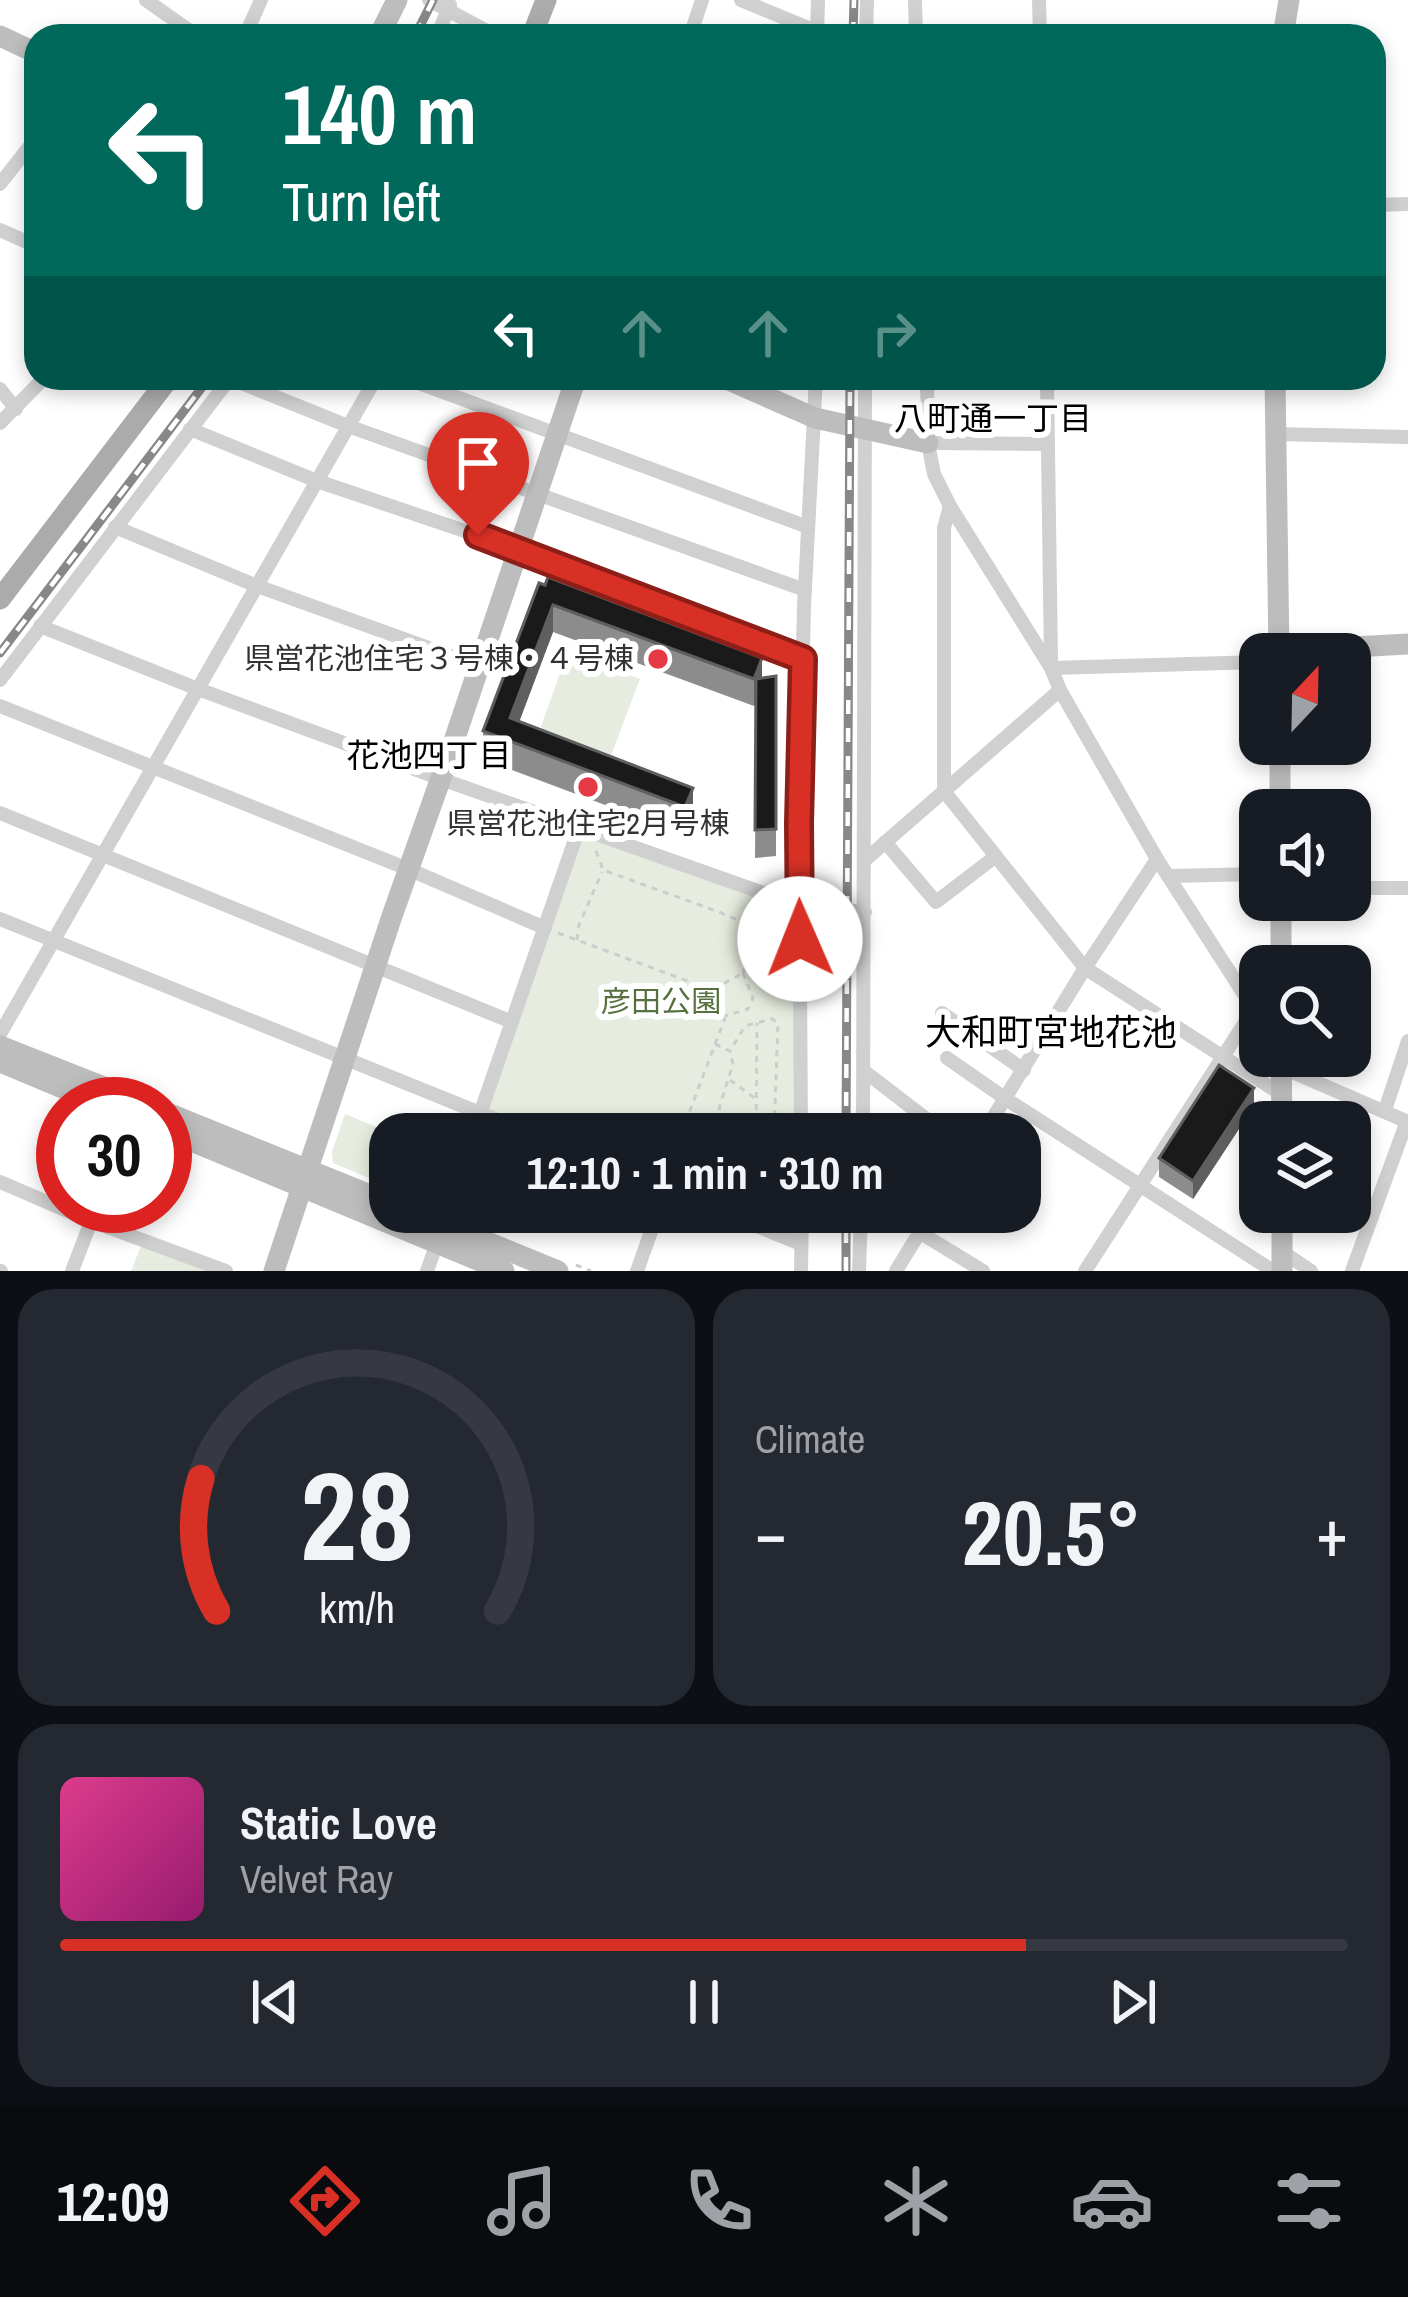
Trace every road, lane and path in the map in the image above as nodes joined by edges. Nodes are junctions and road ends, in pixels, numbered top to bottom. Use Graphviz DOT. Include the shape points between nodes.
graph roads {
  1 [pos="146,0"];
  2 [pos="429,0"];
  3 [pos="741,0"];
  4 [pos="450,4"];
  5 [pos="180,24"];
  6 [pos="479,24"];
  7 [pos="795,24"];
  8 [pos="24,153"];
  9 [pos="0,184"];
  10 [pos="0,389"];
  11 [pos="33,390"];
  12 [pos="160,390"];
  13 [pos="220,390"];
  14 [pos="259,390"];
  15 [pos="369,390"];
  16 [pos="437,390"];
  17 [pos="572,390"];
  18 [pos="751,390"];
  19 [pos="816,390"];
  20 [pos="865,390"];
  21 [pos="927,390"];
  22 [pos="1047,390"];
  23 [pos="1275,390"];
  24 [pos="16,409"];
  25 [pos="815,418"];
  26 [pos="0,423"];
  27 [pos="348,426"];
  28 [pos="190,429"];
  29 [pos="865,430"];
  30 [pos="557,434"];
  31 [pos="1276,434"];
  32 [pos="1408,436"];
  33 [pos="928,443"];
  34 [pos="1048,444"];
  35 [pos="317,481"];
  36 [pos="537,493"];
  37 [pos="950,506"];
  38 [pos="115,527"];
  39 [pos="808,527"];
  40 [pos="518,549"];
  41 [pos="257,586"];
  42 [pos="805,590"];
  43 [pos="1,597"];
  44 [pos="40,626"];
  45 [pos="1282,633"];
  46 [pos="1408,644"];
  47 [pos="1371,646"];
  48 [pos="803,659"];
  49 [pos="1239,663"];
  50 [pos="479,666"];
  51 [pos="1051,668"];
  52 [pos="0,680"];
  53 [pos="198,689"];
  54 [pos="1060,690"];
  55 [pos="0,706"];
  56 [pos="154,766"];
  57 [pos="441,779"];
  58 [pos="944,791"];
  59 [pos="0,813"];
  60 [pos="585,830"];
  61 [pos="885,842"];
  62 [pos="103,855"];
  63 [pos="996,856"];
  64 [pos="1157,859"];
  65 [pos="865,860"];
  66 [pos="408,869"];
  67 [pos="603,870"];
  68 [pos="1239,874"];
  69 [pos="1168,876"];
  70 [pos="1371,888"];
  71 [pos="1408,888"];
  72 [pos="770,896"];
  73 [pos="800,906"];
  74 [pos="865,911"];
  75 [pos="0,919"];
  76 [pos="545,928"];
  77 [pos="758,929"];
  78 [pos="577,940"];
  79 [pos="53,941"];
  80 [pos="376,965"];
  81 [pos="1085,968"];
  82 [pos="742,974"];
  83 [pos="1239,986"];
  84 [pos="712,990"];
  85 [pos="942,1013"];
  86 [pos="725,1016"];
  87 [pos="512,1022"];
  88 [pos="757,1022"];
  89 [pos="0,1034"];
  90 [pos="1239,1035"];
  91 [pos="1408,1041"];
  92 [pos="715,1044"];
  93 [pos="0,1046"];
  94 [pos="730,1051"];
  95 [pos="1223,1054"];
  96 [pos="346,1057"];
  97 [pos="947,1058"];
  98 [pos="0,1063"];
  99 [pos="1024,1070"];
  100 [pos="864,1071"];
  101 [pos="79,1077"];
  102 [pos="1282,1077"];
  103 [pos="1314,1077"];
  104 [pos="36,1078"];
  105 [pos="729,1079"];
  106 [pos="1281,1094"];
  107 [pos="756,1099"];
  108 [pos="1006,1100"];
  109 [pos="1281,1101"];
  110 [pos="1384,1110"];
  111 [pos="481,1112"];
  112 [pos="689,1113"];
  113 [pos="719,1113"];
  114 [pos="756,1113"];
  115 [pos="775,1113"];
  116 [pos="801,1113"];
  117 [pos="863,1113"];
  118 [pos="914,1113"];
  119 [pos="997,1113"];
  120 [pos="1408,1121"];
  121 [pos="192,1125"];
  122 [pos="192,1140"];
  123 [pos="306,1180"];
  124 [pos="0,1182"];
  125 [pos="1139,1185"];
  126 [pos="36,1194"];
  127 [pos="369,1197"];
  128 [pos="369,1201"];
  129 [pos="87,1233"];
  130 [pos="138,1233"];
  131 [pos="441,1233"];
  132 [pos="452,1233"];
  133 [pos="461,1233"];
  134 [pos="651,1233"];
  135 [pos="774,1233"];
  136 [pos="801,1233"];
  137 [pos="860,1233"];
  138 [pos="918,1233"];
  139 [pos="921,1233"];
  140 [pos="1282,1233"];
  141 [pos="801,1244"];
  142 [pos="1282,1264"];
  143 [pos="72,1271"];
  144 [pos="226,1271"];
  145 [pos="274,1271"];
  146 [pos="427,1271"];
  147 [pos="504,1271"];
  148 [pos="558,1271"];
  149 [pos="637,1271"];
  150 [pos="801,1271"];
  151 [pos="859,1271"];
  152 [pos="896,1271"];
  153 [pos="983,1271"];
  154 [pos="1085,1271"];
  155 [pos="1311,1271"];
  156 [pos="1352,1271"];
  1 -- 5 [label="street"];
  2 -- 4 [label="street"];
  3 -- 7 [label="street"];
  4 -- 6 [label="street"];
  8 -- 9 [label="street"];
  10 -- 24 [label="street"];
  11 -- 24 [label="street"];
  12 -- 43 [label="main road"];
  13 -- 28 [label="street"];
  14 -- 27 [label="street"];
  15 -- 27 [label="street"];
  16 -- 30 [label="street"];
  17 -- 30 [label="street"];
  18 -- 25 [label="street"];
  19 -- 25 [label="street"];
  20 -- 29 [label="street"];
  21 -- 33 [label="street"];
  22 -- 34 [label="street"];
  23 -- 31 [label="street"];
  24 -- 26 [label="street"];
  25 -- 29 [label="street"];
  25 -- 39 [label="street"];
  27 -- 35 [label="street"];
  27 -- 36 [label="street"];
  28 -- 35 [label="street"];
  28 -- 38 [label="street"];
  29 -- 33 [label="street"];
  29 -- 65 [label="street"];
  30 -- 36 [label="street"];
  30 -- 39 [label="street"];
  31 -- 32 [label="street"];
  31 -- 45 [label="street"];
  33 -- 34 [label="street"];
  33 -- 37 [label="street"];
  34 -- 51 [label="street"];
  35 -- 40 [label="street"];
  35 -- 41 [label="street"];
  36 -- 40 [label="street"];
  36 -- 42 [label="street"];
  37 -- 51 [label="street"];
  37 -- 58 [label="street"];
  38 -- 41 [label="street"];
  38 -- 44 [label="street"];
  39 -- 42 [label="street"];
  40 -- 48 [label="street"];
  40 -- 50 [label="street"];
  41 -- 50 [label="street"];
  41 -- 53 [label="street"];
  42 -- 48 [label="street"];
  44 -- 52 [label="street"];
  44 -- 53 [label="street"];
  46 -- 47 [label="street"];
  48 -- 73 [label="street"];
  49 -- 51 [label="street"];
  50 -- 57 [label="street"];
  51 -- 54 [label="street"];
  53 -- 56 [label="street"];
  53 -- 57 [label="street"];
  54 -- 58 [label="street"];
  54 -- 64 [label="street"];
  55 -- 56 [label="street"];
  56 -- 62 [label="street"];
  56 -- 66 [label="street"];
  57 -- 60 [label="street"];
  57 -- 66 [label="street"];
  58 -- 61 [label="street"];
  58 -- 63 [label="street"];
  59 -- 62 [label="street"];
  60 -- 67 [label="path"];
  60 -- 72 [label="street"];
  60 -- 76 [label="street"];
  61 -- 63 [label="street" via="936,902"];
  61 -- 65 [label="street"];
  62 -- 79 [label="street"];
  62 -- 80 [label="street"];
  63 -- 81 [label="street"];
  64 -- 69 [label="street"];
  64 -- 81 [label="street"];
  65 -- 74 [label="street"];
  66 -- 76 [label="street"];
  66 -- 80 [label="street"];
  67 -- 77 [label="path"];
  67 -- 78 [label="path"];
  68 -- 69 [label="street"];
  69 -- 83 [label="street"];
  70 -- 71 [label="street"];
  72 -- 73 [label="street"];
  72 -- 77 [label="path"];
  73 -- 74 [label="street"];
  73 -- 116 [label="street"];
  74 -- 100 [label="street"];
  75 -- 79 [label="street"];
  76 -- 78 [label="path"];
  76 -- 87 [label="street"];
  77 -- 82 [label="path"];
  78 -- 84 [label="path"];
  79 -- 89 [label="street"];
  79 -- 96 [label="street"];
  80 -- 87 [label="street"];
  80 -- 96 [label="street"];
  81 -- 95 [label="street"];
  81 -- 99 [label="street"];
  82 -- 84 [label="path"];
  82 -- 86 [label="path" via="753,998 748,1009"];
  84 -- 86 [label="path"];
  85 -- 99 [label="street"];
  86 -- 92 [label="path"];
  87 -- 111 [label="street"];
  88 -- 94 [label="path" via="745,1026"];
  88 -- 107 [label="path"];
  88 -- 115 [label="path" via="778,1023"];
  90 -- 95 [label="street"];
  91 -- 110 [label="street"];
  92 -- 94 [label="path"];
  92 -- 112 [label="path"];
  93 -- 101 [label="street"];
  94 -- 105 [label="path"];
  95 -- 106 [label="street"];
  95 -- 125 [label="street"];
  96 -- 111 [label="street"];
  96 -- 123 [label="street"];
  97 -- 108 [label="street"];
  98 -- 104 [label="street"];
  99 -- 108 [label="street"];
  100 -- 117 [label="street"];
  100 -- 118 [label="street"];
  102 -- 106 [label="street"];
  103 -- 110 [label="street"];
  105 -- 107 [label="path"];
  105 -- 113 [label="path"];
  106 -- 109 [label="street"];
  107 -- 114 [label="path"];
  108 -- 119 [label="street"];
  108 -- 125 [label="street"];
  110 -- 120 [label="street"];
  120 -- 156 [label="street"];
  121 -- 123 [label="street"];
  122 -- 123 [label="street"];
  123 -- 127 [label="street"];
  123 -- 128 [label="street"];
  123 -- 145 [label="street"];
  124 -- 126 [label="street"];
  125 -- 142 [label="street" via="1273,1270"];
  125 -- 154 [label="street"];
  129 -- 143 [label="street"];
  130 -- 144 [label="street"];
  131 -- 146 [label="street"];
  132 -- 147 [label="street"];
  133 -- 148 [label="street"];
  134 -- 149 [label="street"];
  135 -- 141 [label="street"];
  136 -- 141 [label="street"];
  137 -- 151 [label="street"];
  138 -- 152 [label="street"];
  139 -- 153 [label="street"];
  140 -- 142 [label="street"];
  141 -- 150 [label="street"];
  142 -- 155 [label="street"];
}
